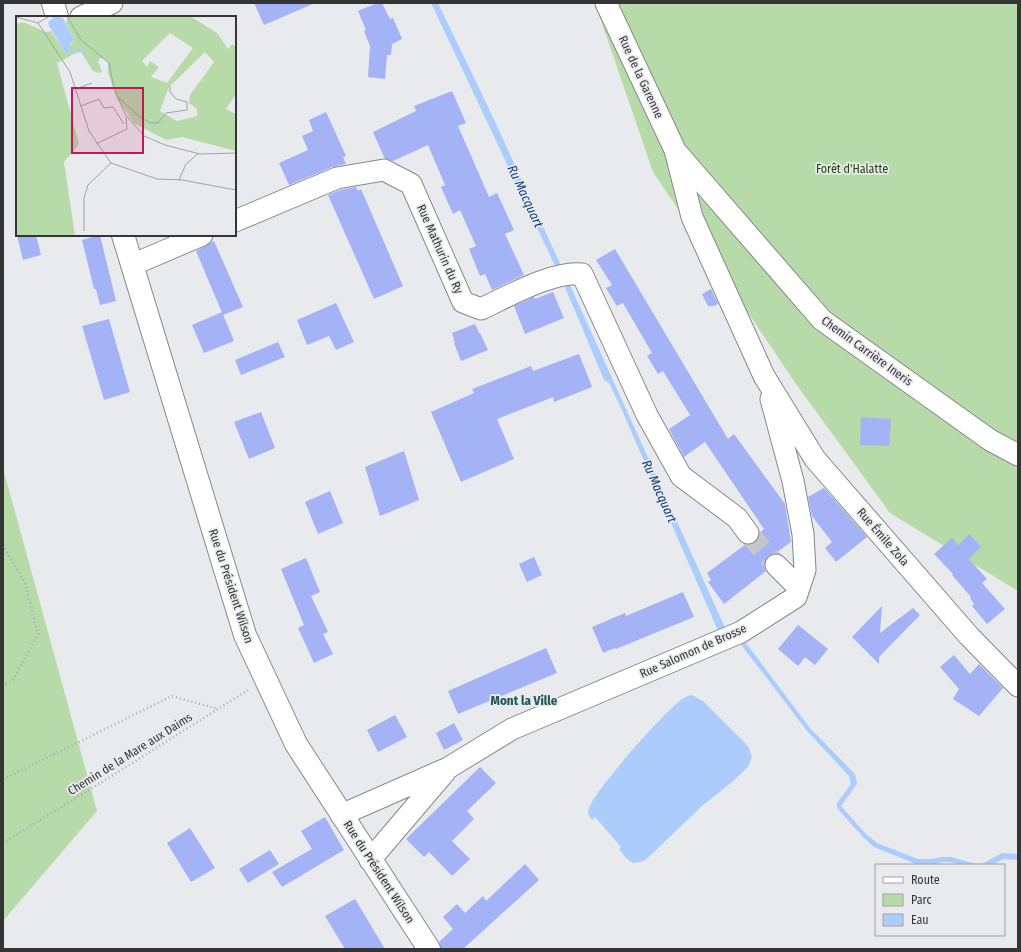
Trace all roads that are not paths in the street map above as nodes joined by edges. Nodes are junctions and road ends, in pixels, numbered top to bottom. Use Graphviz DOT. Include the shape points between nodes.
graph roads {
  1 [pos="53,3"];
  2 [pos="112,3"];
  3 [pos="606,3"];
  4 [pos="57,16"];
  5 [pos="83,16"];
  6 [pos="675,150"];
  7 [pos="236,221"];
  8 [pos="123,236"];
  9 [pos="200,236"];
  10 [pos="132,264"];
  11 [pos="764,376"];
  12 [pos="1018,454"];
  13 [pos="748,533"];
  14 [pos="776,565"];
  15 [pos="799,588"];
  16 [pos="1018,686"];
  17 [pos="448,768"];
  18 [pos="341,815"];
  19 [pos="370,860"];
  20 [pos="429,949"];
  1 -- 4 [label="street"];
  2 -- 5 [label="street"];
  3 -- 6 [label="street, Rue de la Garenne"];
  6 -- 11 [label="street" via="692,217"];
  6 -- 12 [label="street, Chemin Carrière Ineris" via="822,320 990,440"];
  7 -- 13 [label="street, Rue Mathurin du Ry" via="337,178 384,170 411,184 463,302 481,309 546,279 573,273 582,274 647,415 681,476 737,518"];
  8 -- 10 [label="street, Rue du Président Wilson"];
  9 -- 10 [label="street"];
  10 -- 18 [label="street, Rue du Président Wilson" via="245,634 296,744"];
  11 -- 15 [label="street, Rue Salomon de Brosse" via="793,480 803,534 805,570"];
  11 -- 16 [label="street, Rue Émile Zola" via="815,459 969,636"];
  14 -- 15 [label="street"];
  15 -- 17 [label="street, Rue Salomon de Brosse" via="796,597 741,632 512,729"];
  17 -- 18 [label="street, Rue Salomon de Brosse"];
  17 -- 19 [label="street, Rue Salomon de Brosse"];
  18 -- 19 [label="street, Rue du Président Wilson"];
  19 -- 20 [label="street, Rue du Président Wilson"];
}
